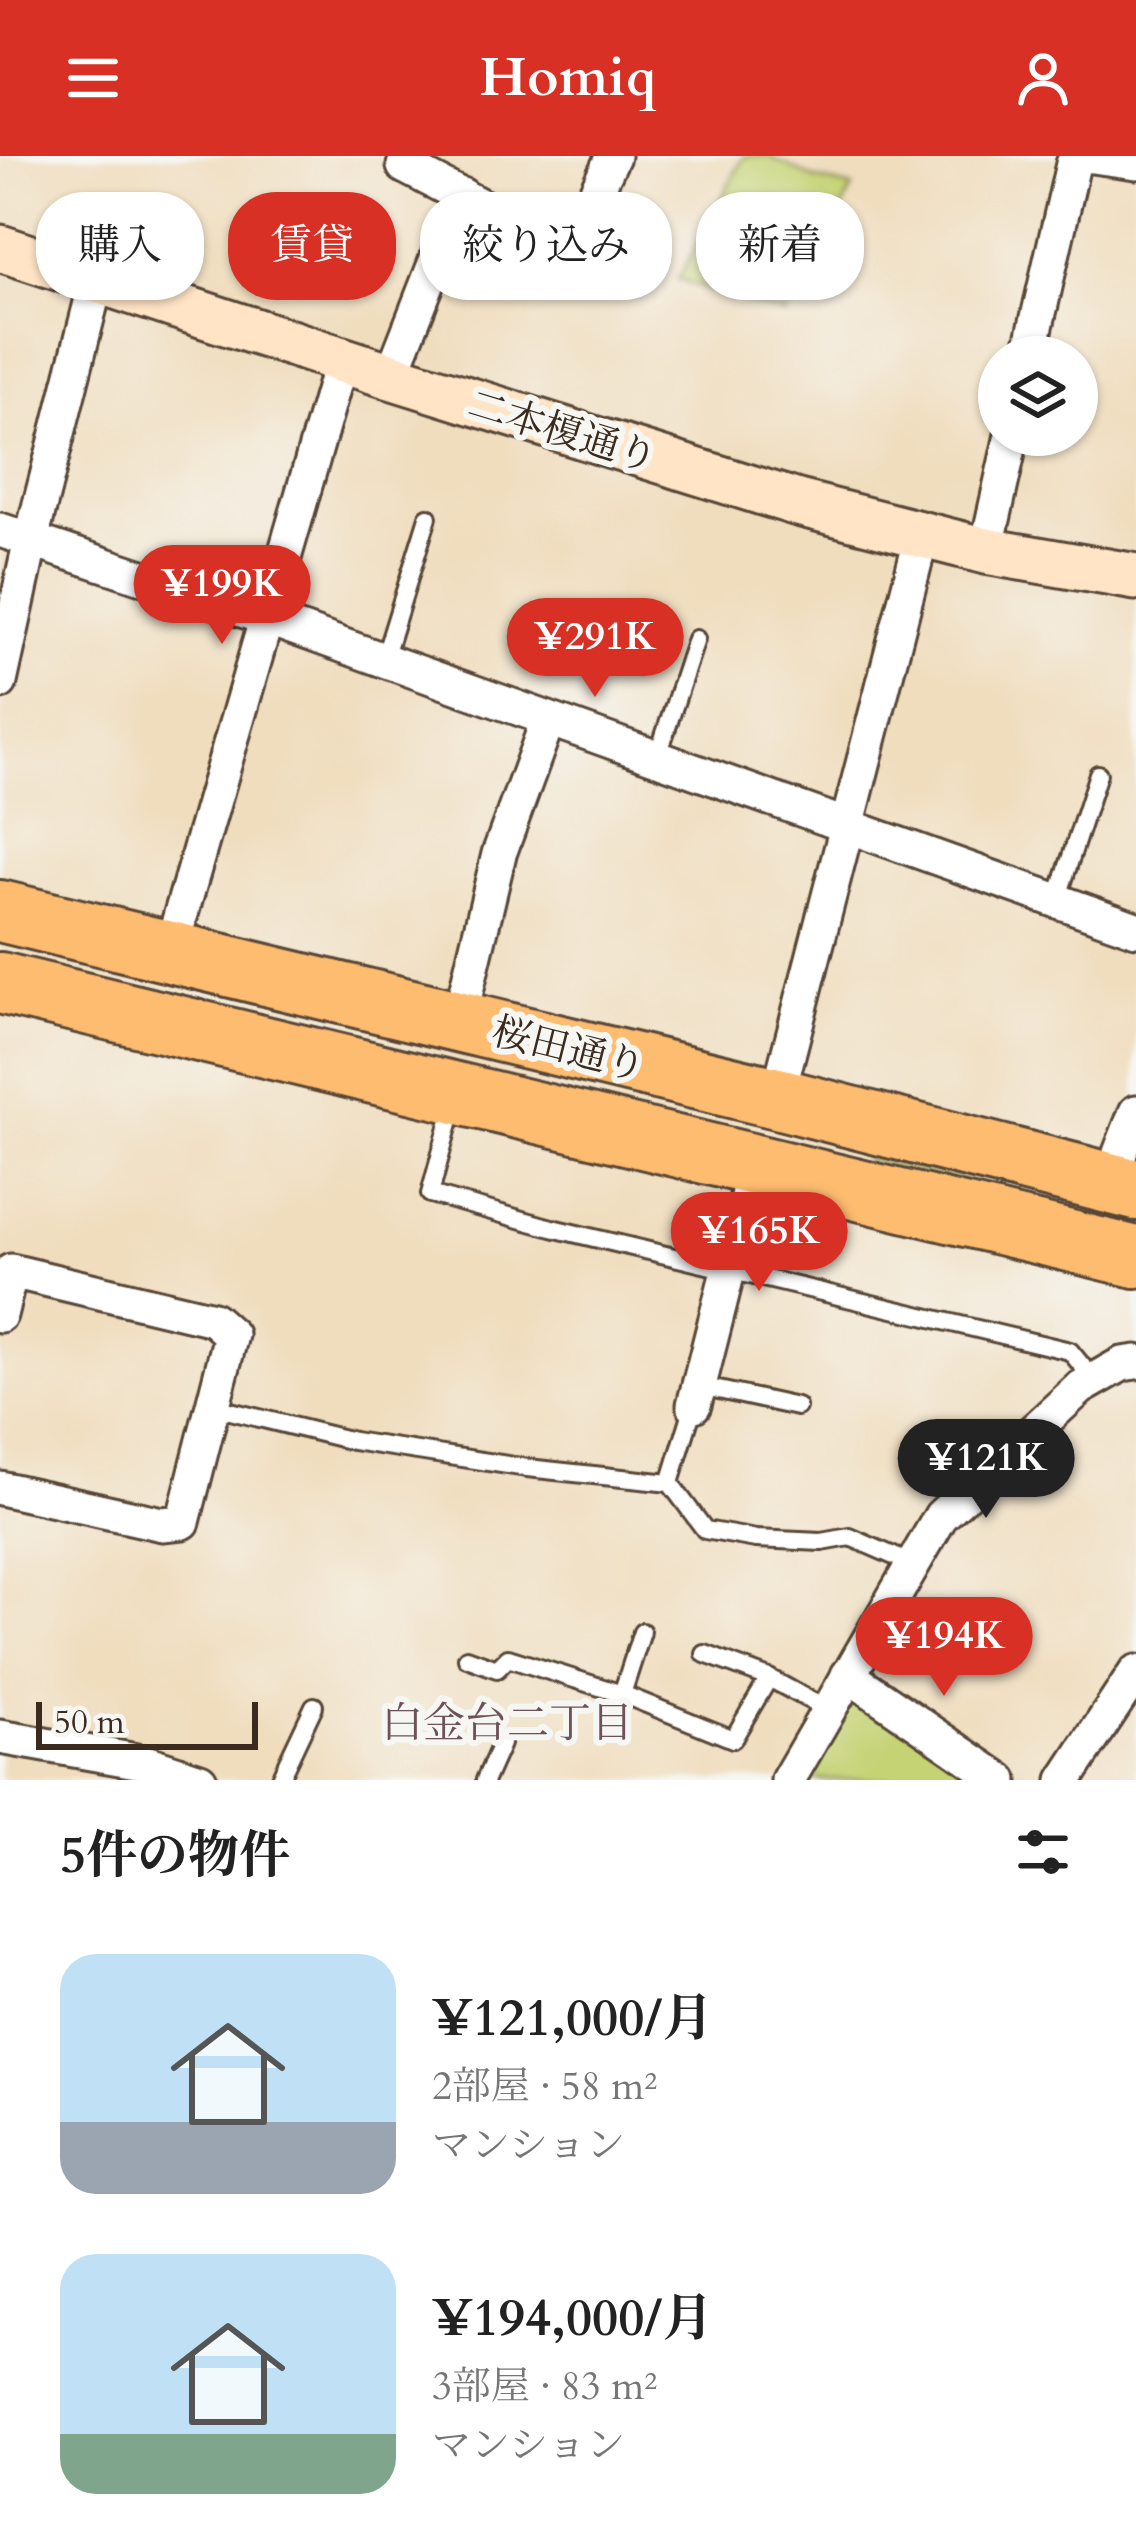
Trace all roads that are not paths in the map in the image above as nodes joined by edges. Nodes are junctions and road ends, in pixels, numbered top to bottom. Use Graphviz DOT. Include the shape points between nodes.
graph roads {
  1 [pos="409,156"];
  2 [pos="613,156"];
  3 [pos="1085,156"];
  4 [pos="1136,163"];
  5 [pos="456,192"];
  6 [pos="596,192"];
  7 [pos="0,248"];
  8 [pos="36,259"];
  9 [pos="91,300"];
  10 [pos="160,300"];
  11 [pos="421,300"];
  12 [pos="1034,336"];
  13 [pos="341,361"];
  14 [pos="391,376"];
  15 [pos="1007,456"];
  16 [pos="428,518"];
  17 [pos="15,535"];
  18 [pos="922,536"];
  19 [pos="986,550"];
  20 [pos="1136,578"];
  21 [pos="266,619"];
  22 [pos="696,639"];
  23 [pos="382,662"];
  24 [pos="0,682"];
  25 [pos="548,720"];
  26 [pos="657,758"];
  27 [pos="1098,774"];
  28 [pos="849,826"];
  29 [pos="1057,900"];
  30 [pos="0,911"];
  31 [pos="1136,929"];
  32 [pos="170,952"];
  33 [pos="0,983"];
  34 [pos="459,1021"];
  35 [pos="456,1095"];
  36 [pos="776,1098"];
  37 [pos="1136,1112"];
  38 [pos="755,1165"];
  39 [pos="1125,1188"];
  40 [pos="1136,1257"];
  41 [pos="6,1269"];
  42 [pos="730,1269"];
  43 [pos="0,1315"];
  44 [pos="1136,1361"];
  45 [pos="1092,1378"];
  46 [pos="697,1396"];
  47 [pos="214,1407"];
  48 [pos="797,1407"];
  49 [pos="670,1483"];
  50 [pos="0,1488"];
  51 [pos="912,1564"];
  52 [pos="642,1632"];
  53 [pos="705,1654"];
  54 [pos="467,1658"];
  55 [pos="1136,1672"];
  56 [pos="848,1675"];
  57 [pos="769,1678"];
  58 [pos="622,1694"];
  59 [pos="314,1706"];
  60 [pos="828,1711"];
  61 [pos="1123,1718"];
  62 [pos="0,1737"];
  63 [pos="501,1744"];
  64 [pos="200,1780"];
  65 [pos="279,1780"];
  66 [pos="485,1780"];
  67 [pos="788,1780"];
  68 [pos="1001,1780"];
  69 [pos="1065,1780"];
  1 -- 5 [label="street" via="404,166"];
  2 -- 6 [label="street"];
  3 -- 4 [label="street"];
  3 -- 12 [label="street" via="1073,164"];
  7 -- 8 [label="street, 二本榎通り"];
  9 -- 17 [label="street"];
  10 -- 13 [label="street, 二本榎通り"];
  11 -- 14 [label="street"];
  13 -- 14 [label="street, 二本榎通り"];
  13 -- 21 [label="street"];
  14 -- 18 [label="street, 二本榎通り"];
  15 -- 19 [label="street"];
  16 -- 23 [label="lane"];
  17 -- 21 [label="street"];
  17 -- 24 [label="street"];
  18 -- 19 [label="street, 二本榎通り"];
  18 -- 28 [label="street"];
  19 -- 20 [label="street, 二本榎通り"];
  21 -- 23 [label="street"];
  21 -- 32 [label="street"];
  22 -- 26 [label="lane"];
  23 -- 25 [label="street"];
  25 -- 26 [label="street"];
  25 -- 34 [label="street" via="499,854"];
  26 -- 28 [label="street"];
  27 -- 29 [label="lane"];
  28 -- 29 [label="street"];
  28 -- 36 [label="street"];
  29 -- 31 [label="street"];
  30 -- 32 [label="highway, 桜田通り"];
  32 -- 34 [label="highway, 桜田通り"];
  33 -- 35 [label="highway, 桜田通り"];
  34 -- 36 [label="highway, 桜田通り"];
  35 -- 38 [label="highway, 桜田通り"];
  35 -- 42 [label="lane" via="430,1195"];
  36 -- 39 [label="highway, 桜田通り"];
  37 -- 39 [label="street" via="1120,1153"];
  38 -- 40 [label="highway, 桜田通り"];
  38 -- 42 [label="street"];
  41 -- 43 [label="street"];
  41 -- 47 [label="street" via="220,1322 231,1335"];
  42 -- 45 [label="lane" via="1070,1351"];
  42 -- 46 [label="street"];
  44 -- 45 [label="street"];
  45 -- 51 [label="street" via="941,1516"];
  46 -- 48 [label="lane"];
  46 -- 49 [label="lane"];
  47 -- 49 [label="lane" via="353,1441"];
  47 -- 50 [label="street" via="183,1522 163,1525"];
  49 -- 51 [label="lane" via="706,1531 800,1541 850,1537"];
  51 -- 56 [label="street"];
  52 -- 58 [label="lane"];
  53 -- 57 [label="lane"];
  54 -- 58 [label="lane" via="497,1669 508,1658"];
  55 -- 61 [label="street"];
  56 -- 60 [label="street"];
  56 -- 68 [label="street"];
  57 -- 58 [label="lane" via="733,1739"];
  57 -- 60 [label="lane"];
  59 -- 65 [label="lane"];
  60 -- 67 [label="street"];
  61 -- 69 [label="street"];
  62 -- 64 [label="street" via="148,1762"];
  63 -- 66 [label="lane"];
}
